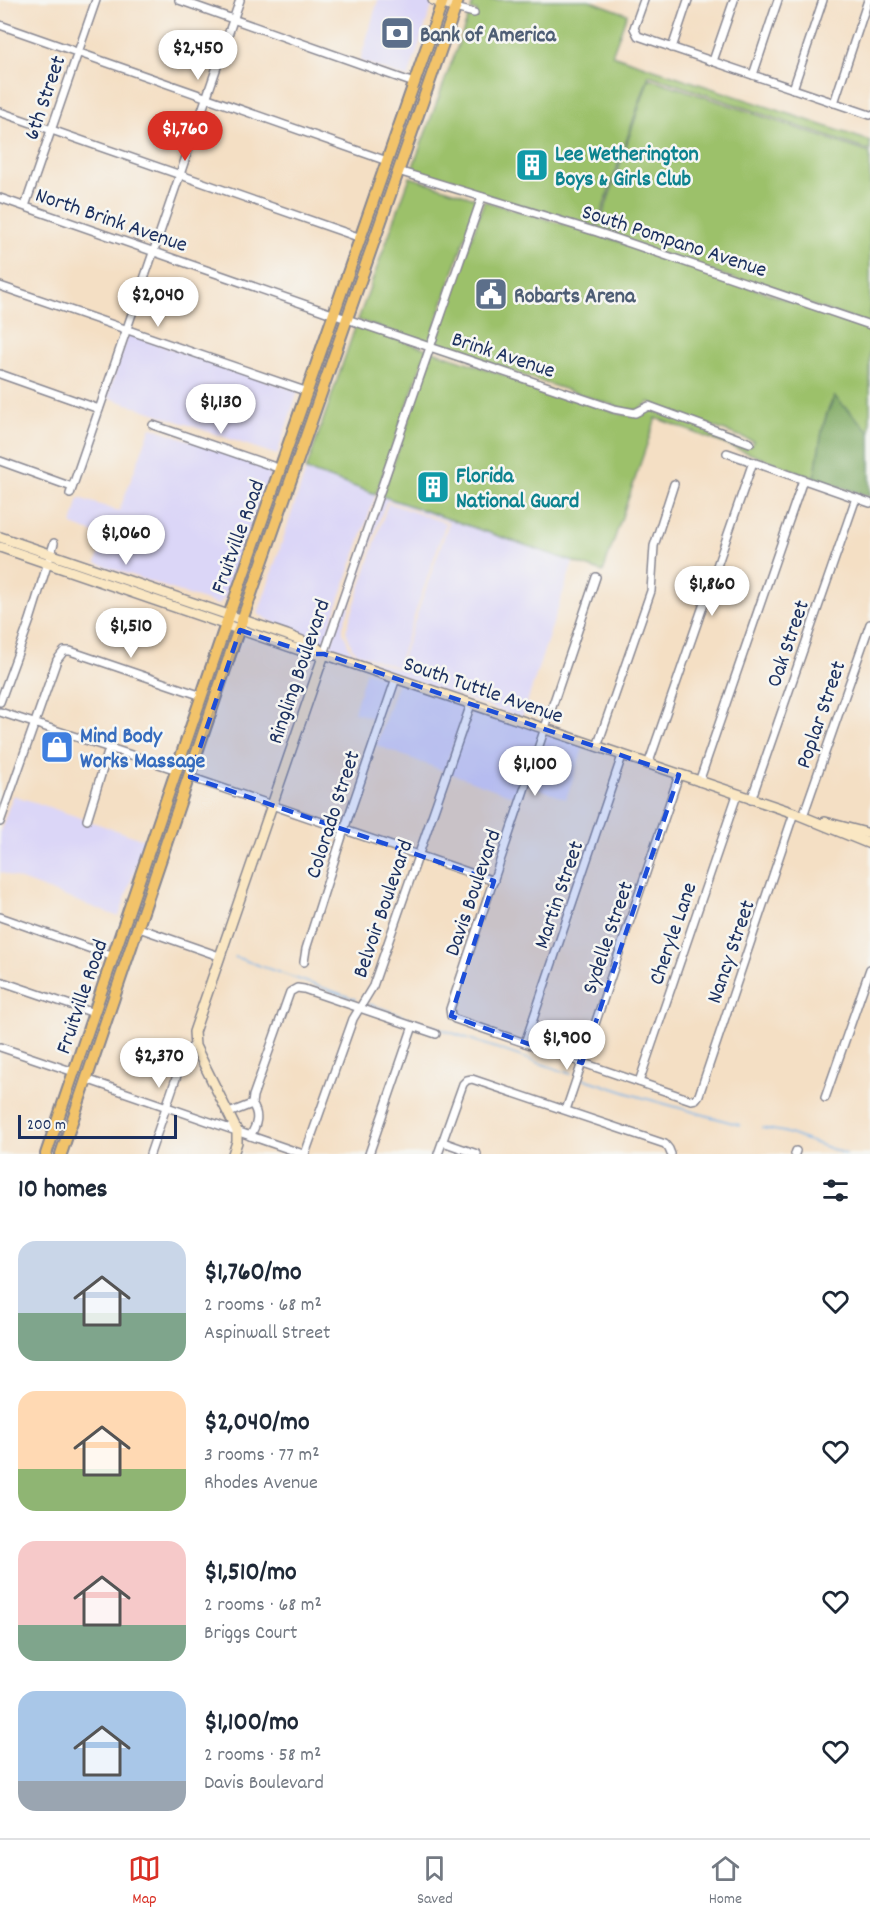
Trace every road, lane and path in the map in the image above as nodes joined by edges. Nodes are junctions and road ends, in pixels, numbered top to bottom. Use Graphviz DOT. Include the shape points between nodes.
graph roads {
  1 [pos="96,0"];
  2 [pos="179,0"];
  3 [pos="240,0"];
  4 [pos="644,0"];
  5 [pos="688,0"];
  6 [pos="734,0"];
  7 [pos="778,0"];
  8 [pos="823,0"];
  9 [pos="868,0"];
  10 [pos="439,1"];
  11 [pos="456,4"];
  12 [pos="474,13"];
  13 [pos="234,19"];
  14 [pos="0,25"];
  15 [pos="672,48"];
  16 [pos="78,52"];
  17 [pos="713,61"];
  18 [pos="753,75"];
  19 [pos="414,83"];
  20 [pos="793,89"];
  21 [pos="207,97"];
  22 [pos="834,102"];
  23 [pos="0,112"];
  24 [pos="870,115"];
  25 [pos="51,130"];
  26 [pos="387,161"];
  27 [pos="398,171"];
  28 [pos="181,174"];
  29 [pos="482,197"];
  30 [pos="0,198"];
  31 [pos="25,206"];
  32 [pos="361,238"];
  33 [pos="154,252"];
  34 [pos="0,286"];
  35 [pos="334,315"];
  36 [pos="348,320"];
  37 [pos="870,325"];
  38 [pos="126,331"];
  39 [pos="431,348"];
  40 [pos="0,374"];
  41 [pos="308,392"];
  42 [pos="99,409"];
  43 [pos="153,425"];
  44 [pos="750,442"];
  45 [pos="727,453"];
  46 [pos="0,461"];
  47 [pos="753,462"];
  48 [pos="281,470"];
  49 [pos="803,480"];
  50 [pos="674,484"];
  51 [pos="856,498"];
  52 [pos="870,503"];
  53 [pos="0,537"];
  54 [pos="54,543"];
  55 [pos="0,547"];
  56 [pos="48,559"];
  57 [pos="596,577"];
  58 [pos="227,620"];
  59 [pos="870,624"];
  60 [pos="241,625"];
  61 [pos="324,654"];
  62 [pos="396,678"];
  63 [pos="202,696"];
  64 [pos="0,702"];
  65 [pos="471,704"];
  66 [pos="0,712"];
  67 [pos="34,724"];
  68 [pos="544,729"];
  69 [pos="597,747"];
  70 [pos="109,749"];
  71 [pos="622,756"];
  72 [pos="648,765"];
  73 [pos="177,770"];
  74 [pos="680,775"];
  75 [pos="190,777"];
  76 [pos="699,782"];
  77 [pos="737,795"];
  78 [pos="751,800"];
  79 [pos="181,805"];
  80 [pos="271,805"];
  81 [pos="798,815"];
  82 [pos="87,820"];
  83 [pos="0,822"];
  84 [pos="344,830"];
  85 [pos="870,834"];
  86 [pos="870,844"];
  87 [pos="418,856"];
  88 [pos="494,881"];
  89 [pos="0,917"];
  90 [pos="139,928"];
  91 [pos="219,956"];
  92 [pos="114,957"];
  93 [pos="304,962"];
  94 [pos="870,969"];
  95 [pos="0,981"];
  96 [pos="359,1008"];
  97 [pos="94,1013"];
  98 [pos="413,1026"];
  99 [pos="436,1034"];
  100 [pos="525,1043"];
  101 [pos="195,1046"];
  102 [pos="0,1047"];
  103 [pos="582,1063"];
  104 [pos="74,1072"];
  105 [pos="87,1079"];
  106 [pos="639,1082"];
  107 [pos="825,1098"];
  108 [pos="252,1104"];
  109 [pos="166,1107"];
  110 [pos="566,1110"];
  111 [pos="229,1113"];
  112 [pos="237,1131"];
  113 [pos="250,1136"];
  114 [pos="443,1142"];
  115 [pos="670,1151"];
  116 [pos="46,1154"];
  117 [pos="61,1154"];
  118 [pos="150,1154"];
  119 [pos="233,1154"];
  120 [pos="304,1154"];
  121 [pos="369,1154"];
  122 [pos="438,1154"];
  123 [pos="477,1154"];
  1 -- 16 [label="street, 6th Street"];
  2 -- 13 [label="street"];
  3 -- 13 [label="street"];
  4 -- 15 [label="street" via="635,33"];
  5 -- 15 [label="street"];
  6 -- 17 [label="street"];
  7 -- 18 [label="street"];
  8 -- 20 [label="street"];
  9 -- 22 [label="street"];
  10 -- 11 [label="main road"];
  10 -- 19 [label="main road, Fruitville Road"];
  11 -- 12 [label="street"];
  11 -- 27 [label="main road, Fruitville Road"];
  13 -- 19 [label="street"];
  13 -- 21 [label="street"];
  14 -- 16 [label="street"];
  15 -- 17 [label="street"];
  16 -- 21 [label="street"];
  16 -- 25 [label="street, 6th Street"];
  17 -- 18 [label="street"];
  18 -- 20 [label="street"];
  19 -- 26 [label="main road, Fruitville Road"];
  20 -- 22 [label="street"];
  21 -- 26 [label="street"];
  21 -- 28 [label="street"];
  22 -- 24 [label="street"];
  23 -- 25 [label="street"];
  25 -- 28 [label="street"];
  25 -- 31 [label="street, 6th Street"];
  26 -- 32 [label="main road, Fruitville Road"];
  27 -- 29 [label="street, South Pompano Avenue"];
  27 -- 36 [label="main road, Fruitville Road"];
  28 -- 32 [label="street"];
  28 -- 33 [label="street"];
  29 -- 37 [label="street, South Pompano Avenue" via="608,235"];
  29 -- 39 [label="street, Ringling Boulevard"];
  30 -- 31 [label="street, North Brink Avenue"];
  31 -- 33 [label="street, North Brink Avenue"];
  32 -- 35 [label="main road, Fruitville Road"];
  33 -- 35 [label="street, North Brink Avenue"];
  33 -- 38 [label="street"];
  34 -- 38 [label="street"];
  35 -- 36 [label="street, North Brink Avenue"];
  35 -- 41 [label="main road, Fruitville Road"];
  36 -- 39 [label="street, Brink Avenue"];
  36 -- 60 [label="main road, Fruitville Road"];
  38 -- 41 [label="street"];
  38 -- 42 [label="street"];
  39 -- 44 [label="street, Brink Avenue" via="620,411 635,413 649,406"];
  39 -- 61 [label="street, Ringling Boulevard"];
  40 -- 42 [label="street"];
  41 -- 48 [label="main road, Fruitville Road"];
  42 -- 46 [label="street" via="71,490"];
  43 -- 48 [label="street"];
  45 -- 47 [label="street"];
  47 -- 49 [label="street"];
  47 -- 72 [label="street"];
  48 -- 58 [label="main road, Fruitville Road"];
  49 -- 51 [label="street"];
  49 -- 76 [label="street"];
  50 -- 69 [label="street" via="654,546 651,591"];
  51 -- 52 [label="street"];
  51 -- 78 [label="street, Oak Street"];
  53 -- 56 [label="main road"];
  54 -- 56 [label="street"];
  55 -- 56 [label="main road"];
  56 -- 58 [label="main road, South Tuttle Avenue"];
  56 -- 64 [label="street"];
  57 -- 68 [label="street, Davis Boulevard"];
  58 -- 60 [label="main road, South Tuttle Avenue"];
  58 -- 63 [label="main road, Fruitville Road"];
  59 -- 81 [label="street, Poplar Street"];
  60 -- 61 [label="main road, South Tuttle Avenue" via="315,646"];
  60 -- 75 [label="main road, Fruitville Road"];
  61 -- 62 [label="main road, South Tuttle Avenue"];
  61 -- 80 [label="main road, Ringling Boulevard"];
  62 -- 65 [label="main road, South Tuttle Avenue"];
  62 -- 84 [label="street, Colorado Street"];
  63 -- 67 [label="street" via="70,651 62,652"];
  63 -- 73 [label="main road, Fruitville Road"];
  65 -- 68 [label="main road, South Tuttle Avenue"];
  65 -- 87 [label="street, Belvoir Boulevard"];
  66 -- 67 [label="street"];
  67 -- 70 [label="street"];
  67 -- 83 [label="street"];
  68 -- 69 [label="main road, South Tuttle Avenue"];
  68 -- 88 [label="street, Davis Boulevard"];
  69 -- 71 [label="main road, South Tuttle Avenue"];
  70 -- 73 [label="street"];
  70 -- 82 [label="street"];
  71 -- 72 [label="main road, South Tuttle Avenue"];
  71 -- 100 [label="street, Martin Street"];
  72 -- 74 [label="main road, South Tuttle Avenue"];
  73 -- 79 [label="main road" via="182,785"];
  73 -- 92 [label="main road, Fruitville Road"];
  74 -- 76 [label="main road, South Tuttle Avenue"];
  74 -- 103 [label="street, Sydelle Street"];
  75 -- 79 [label="main road, Fruitville Road"];
  75 -- 80 [label="street"];
  76 -- 77 [label="main road, South Tuttle Avenue"];
  77 -- 78 [label="main road, South Tuttle Avenue"];
  77 -- 106 [label="street, Cheryle Lane"];
  78 -- 81 [label="main road, South Tuttle Avenue"];
  79 -- 90 [label="main road, Fruitville Road"];
  80 -- 84 [label="street"];
  80 -- 91 [label="main road, Ringling Boulevard"];
  81 -- 85 [label="main road, South Tuttle Avenue"];
  81 -- 86 [label="main road, South Tuttle Avenue"];
  81 -- 106 [label="street, Nancy Street" via="699,1095 691,1100"];
  84 -- 87 [label="street"];
  84 -- 93 [label="street, Colorado Street"];
  87 -- 88 [label="street"];
  87 -- 96 [label="street, Belvoir Boulevard" via="373,986"];
  88 -- 100 [label="street, Davis Boulevard" via="450,1013 455,1019"];
  89 -- 92 [label="street"];
  90 -- 91 [label="street"];
  90 -- 105 [label="main road, Fruitville Road"];
  91 -- 101 [label="main road, Ringling Boulevard" via="194,1032"];
  92 -- 97 [label="main road, Fruitville Road"];
  94 -- 107 [label="street"];
  95 -- 97 [label="street"];
  96 -- 98 [label="street"];
  96 -- 108 [label="street" via="304,988 290,992"];
  96 -- 120 [label="street, Belvoir Boulevard"];
  97 -- 104 [label="main road, Fruitville Road"];
  98 -- 99 [label="street"];
  98 -- 121 [label="street"];
  100 -- 103 [label="street"];
  101 -- 109 [label="street" via="184,1055"];
  101 -- 111 [label="main road"];
  102 -- 104 [label="street"];
  103 -- 106 [label="street"];
  103 -- 110 [label="street, Sydelle Street"];
  104 -- 116 [label="main road, Fruitville Road"];
  105 -- 109 [label="street"];
  105 -- 117 [label="main road, Fruitville Road"];
  108 -- 111 [label="street"];
  108 -- 113 [label="street" via="257,1120"];
  109 -- 112 [label="street"];
  109 -- 118 [label="street"];
  110 -- 114 [label="street" via="468,1079"];
  110 -- 115 [label="street" via="665,1144"];
  111 -- 112 [label="main road"];
  112 -- 113 [label="street"];
  112 -- 119 [label="main road"];
  113 -- 120 [label="street"];
  114 -- 122 [label="street"];
  114 -- 123 [label="street"];
}
